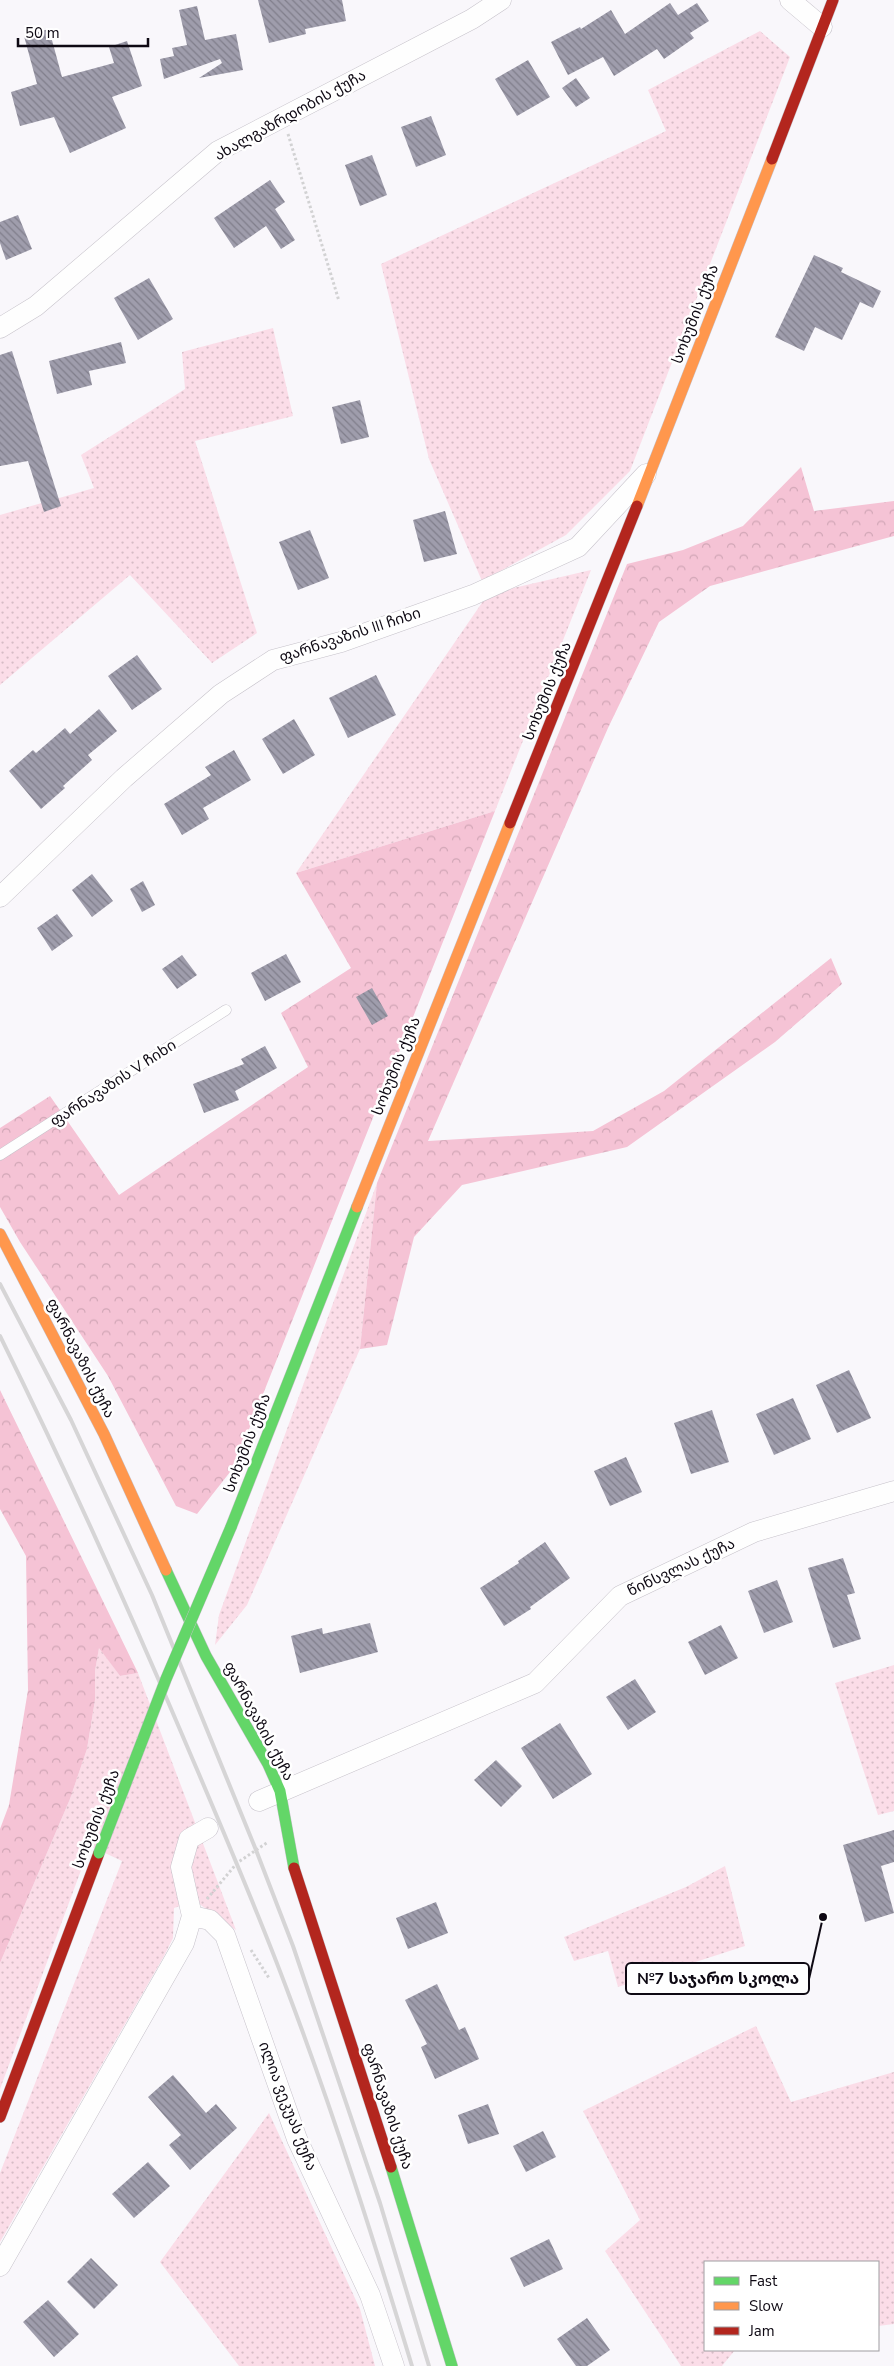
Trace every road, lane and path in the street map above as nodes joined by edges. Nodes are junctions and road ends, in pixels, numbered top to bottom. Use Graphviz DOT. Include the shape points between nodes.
graph roads {
  1 [pos="501,0"];
  2 [pos="790,0"];
  3 [pos="833,0"];
  4 [pos="822,27"];
  5 [pos="282,116"];
  6 [pos="339,301"];
  7 [pos="0,328"];
  8 [pos="652,467"];
  9 [pos="0,897"];
  10 [pos="226,1010"];
  11 [pos="0,1155"];
  12 [pos="0,1234"];
  13 [pos="894,1491"];
  14 [pos="280,1791"];
  15 [pos="259,1801"];
  16 [pos="208,1828"];
  17 [pos="288,1828"];
  18 [pos="192,1916"];
  19 [pos="0,2117"];
  20 [pos="0,2266"];
  21 [pos="394,2366"];
  22 [pos="452,2366"];
  1 -- 5 [label="street, ახალგაზრდობის ქუჩა" via="472,19"];
  2 -- 4 [label="street"];
  3 -- 4 [label="main road, სოხუმის ქუჩა"];
  4 -- 8 [label="main road, სოხუმის ქუჩა"];
  5 -- 6 [label="path"];
  5 -- 7 [label="street, ახალგაზრდობის ქუჩა" via="218,151 36,306"];
  8 -- 9 [label="street, ფარნავაზის III ჩიხი" via="578,547 473,595 341,642 273,660 221,694 124,778"];
  8 -- 19 [label="main road, სოხუმის ქუჩა, bridge" via="231,1527 166,1679"];
  10 -- 11 [label="lane, ფარნავაზის V ჩიხი"];
  12 -- 14 [label="main road, ფარნავაზის ქუჩა" via="104,1434 206,1656"];
  13 -- 14 [label="street, წინსვლას ქუჩა" via="754,1532 620,1596 535,1683"];
  14 -- 15 [label="street, წინსვლას ქუჩა"];
  14 -- 17 [label="main road, ფარნავაზის ქუჩა"];
  16 -- 18 [label="street" via="189,1839 181,1867"];
  17 -- 18 [label="path" via="237,1863"];
  17 -- 22 [label="main road, ფარნავაზის ქუჩა" via="295,1873 369,2094"];
  18 -- 20 [label="street" via="184,1943"];
  18 -- 21 [label="street, ილია ვეკუას ქუჩა" via="210,1920 225,1935 297,2138 370,2295"];
}
